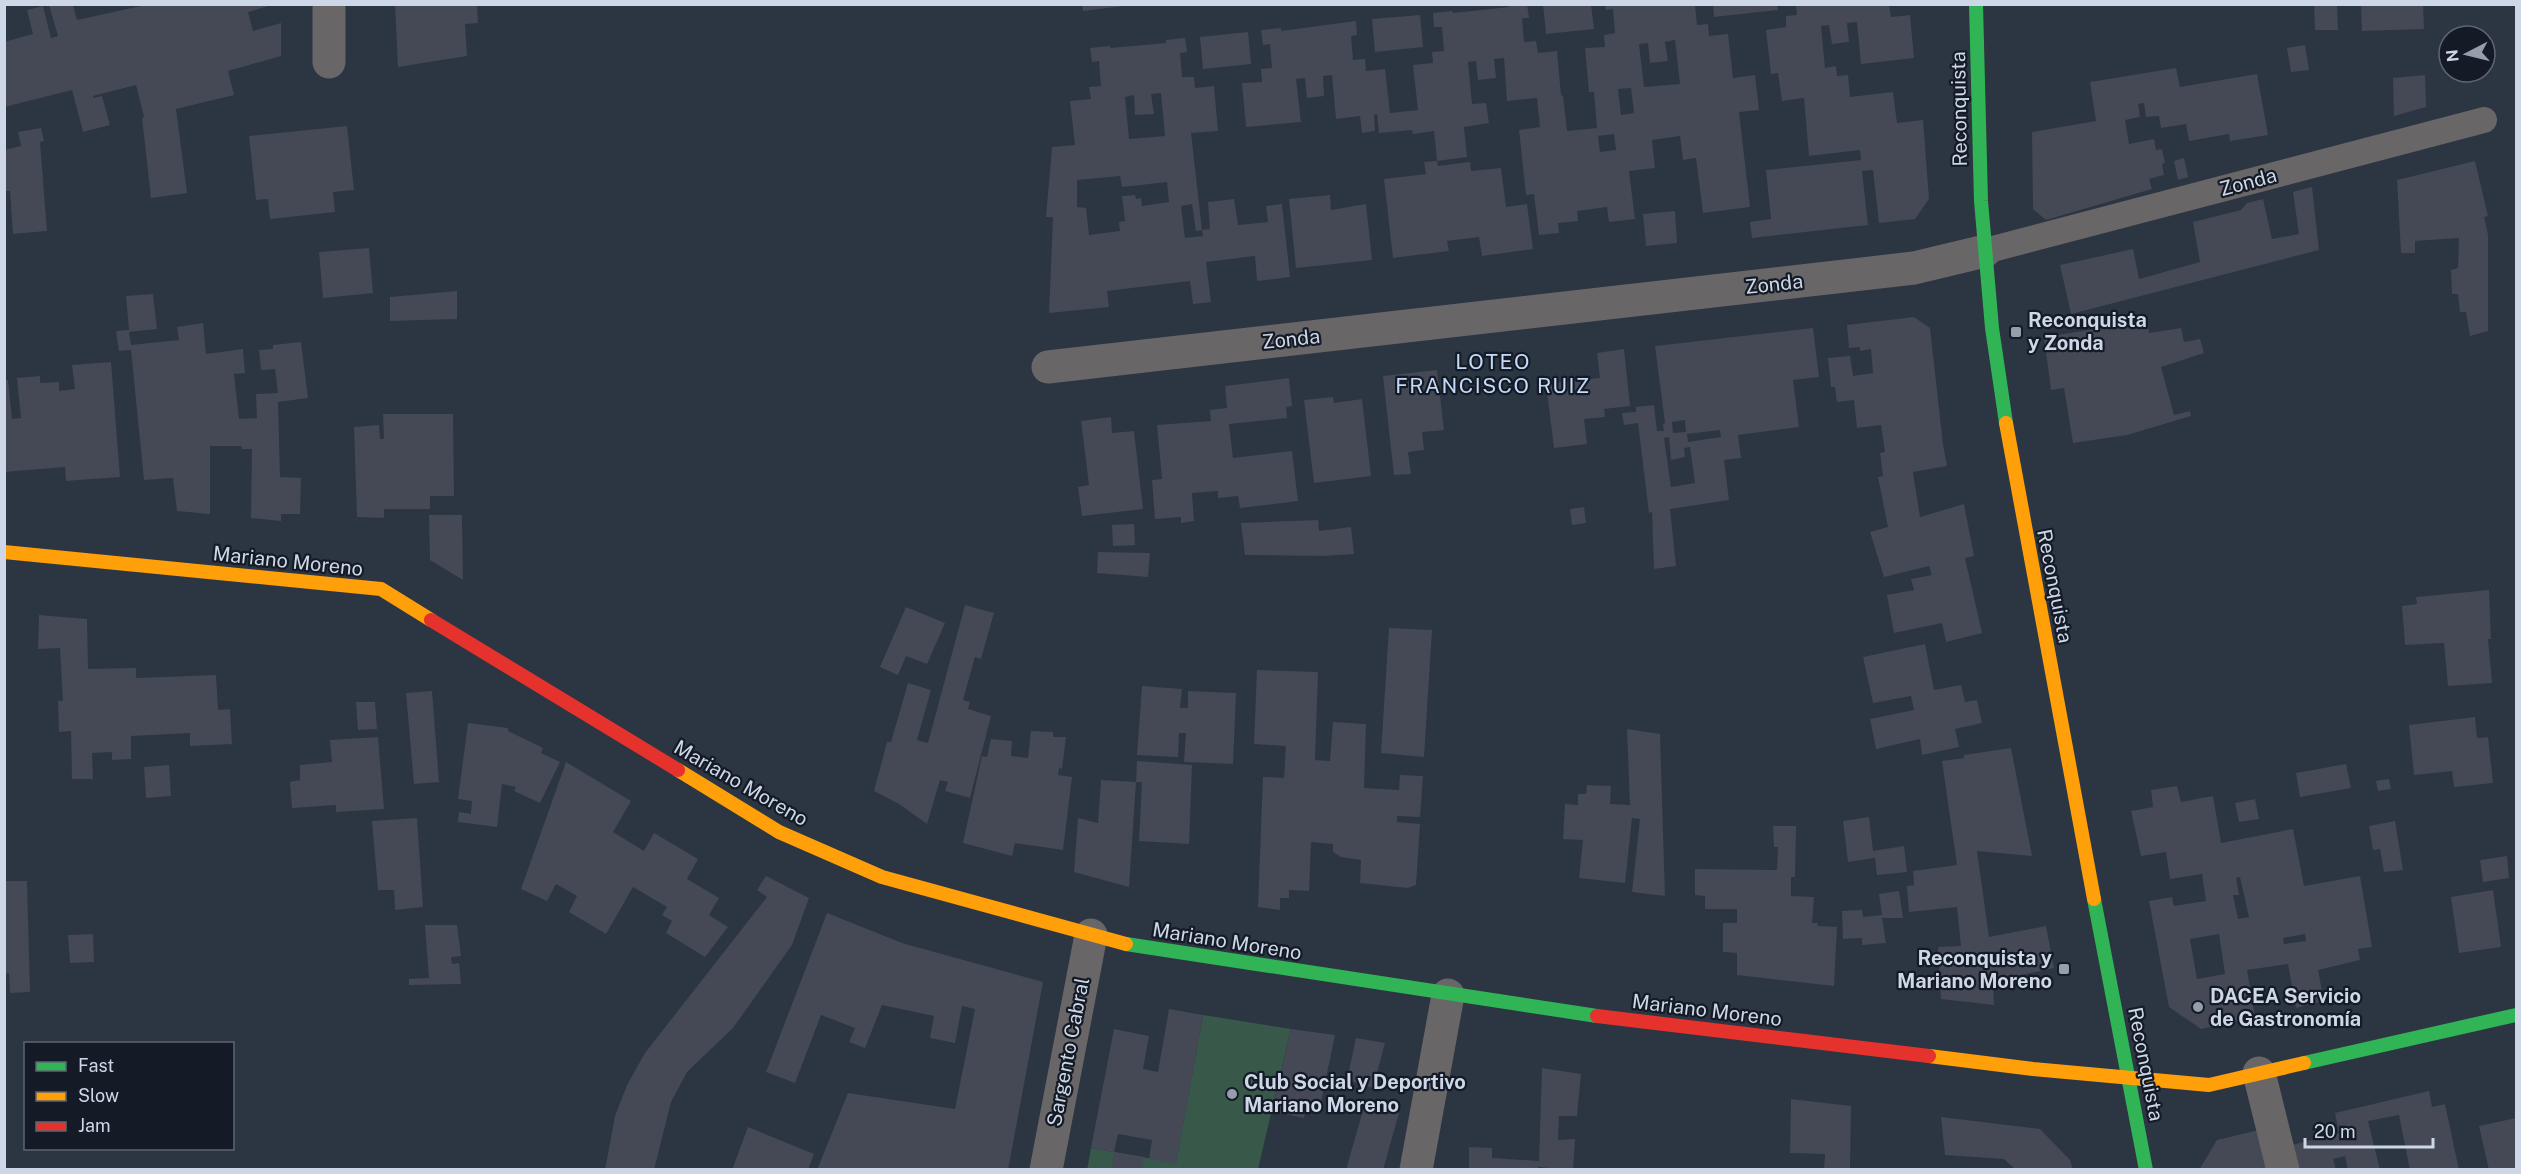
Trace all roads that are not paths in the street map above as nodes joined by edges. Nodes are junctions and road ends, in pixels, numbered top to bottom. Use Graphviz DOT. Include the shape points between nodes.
graph roads {
  1 [pos="329,4"];
  2 [pos="1976,4"];
  3 [pos="329,62"];
  4 [pos="2484,120"];
  5 [pos="1985,251"];
  6 [pos="1048,367"];
  7 [pos="4,552"];
  8 [pos="1091,935"];
  9 [pos="1448,995"];
  10 [pos="2517,1015"];
  11 [pos="2259,1073"];
  12 [pos="2129,1078"];
  13 [pos="1046,1170"];
  14 [pos="1416,1170"];
  15 [pos="2146,1170"];
  16 [pos="2283,1170"];
  1 -- 3 [label="street"];
  2 -- 5 [label="street, Reconquista"];
  4 -- 5 [label="lane, Zonda"];
  5 -- 6 [label="street, Zonda" via="1914,268"];
  5 -- 12 [label="street, Reconquista" via="2010,454"];
  7 -- 8 [label="street, Mariano Moreno" via="381,589 779,832 882,877"];
  8 -- 9 [label="street, Mariano Moreno" via="1124,944"];
  8 -- 13 [label="street, Sargento Cabral"];
  9 -- 12 [label="street, Mariano Moreno" via="1568,1013"];
  9 -- 14 [label="street"];
  10 -- 11 [label="street, Mariano Moreno"];
  11 -- 12 [label="street, Mariano Moreno" via="2209,1085"];
  11 -- 16 [label="street"];
  12 -- 15 [label="street, Reconquista"];
}
